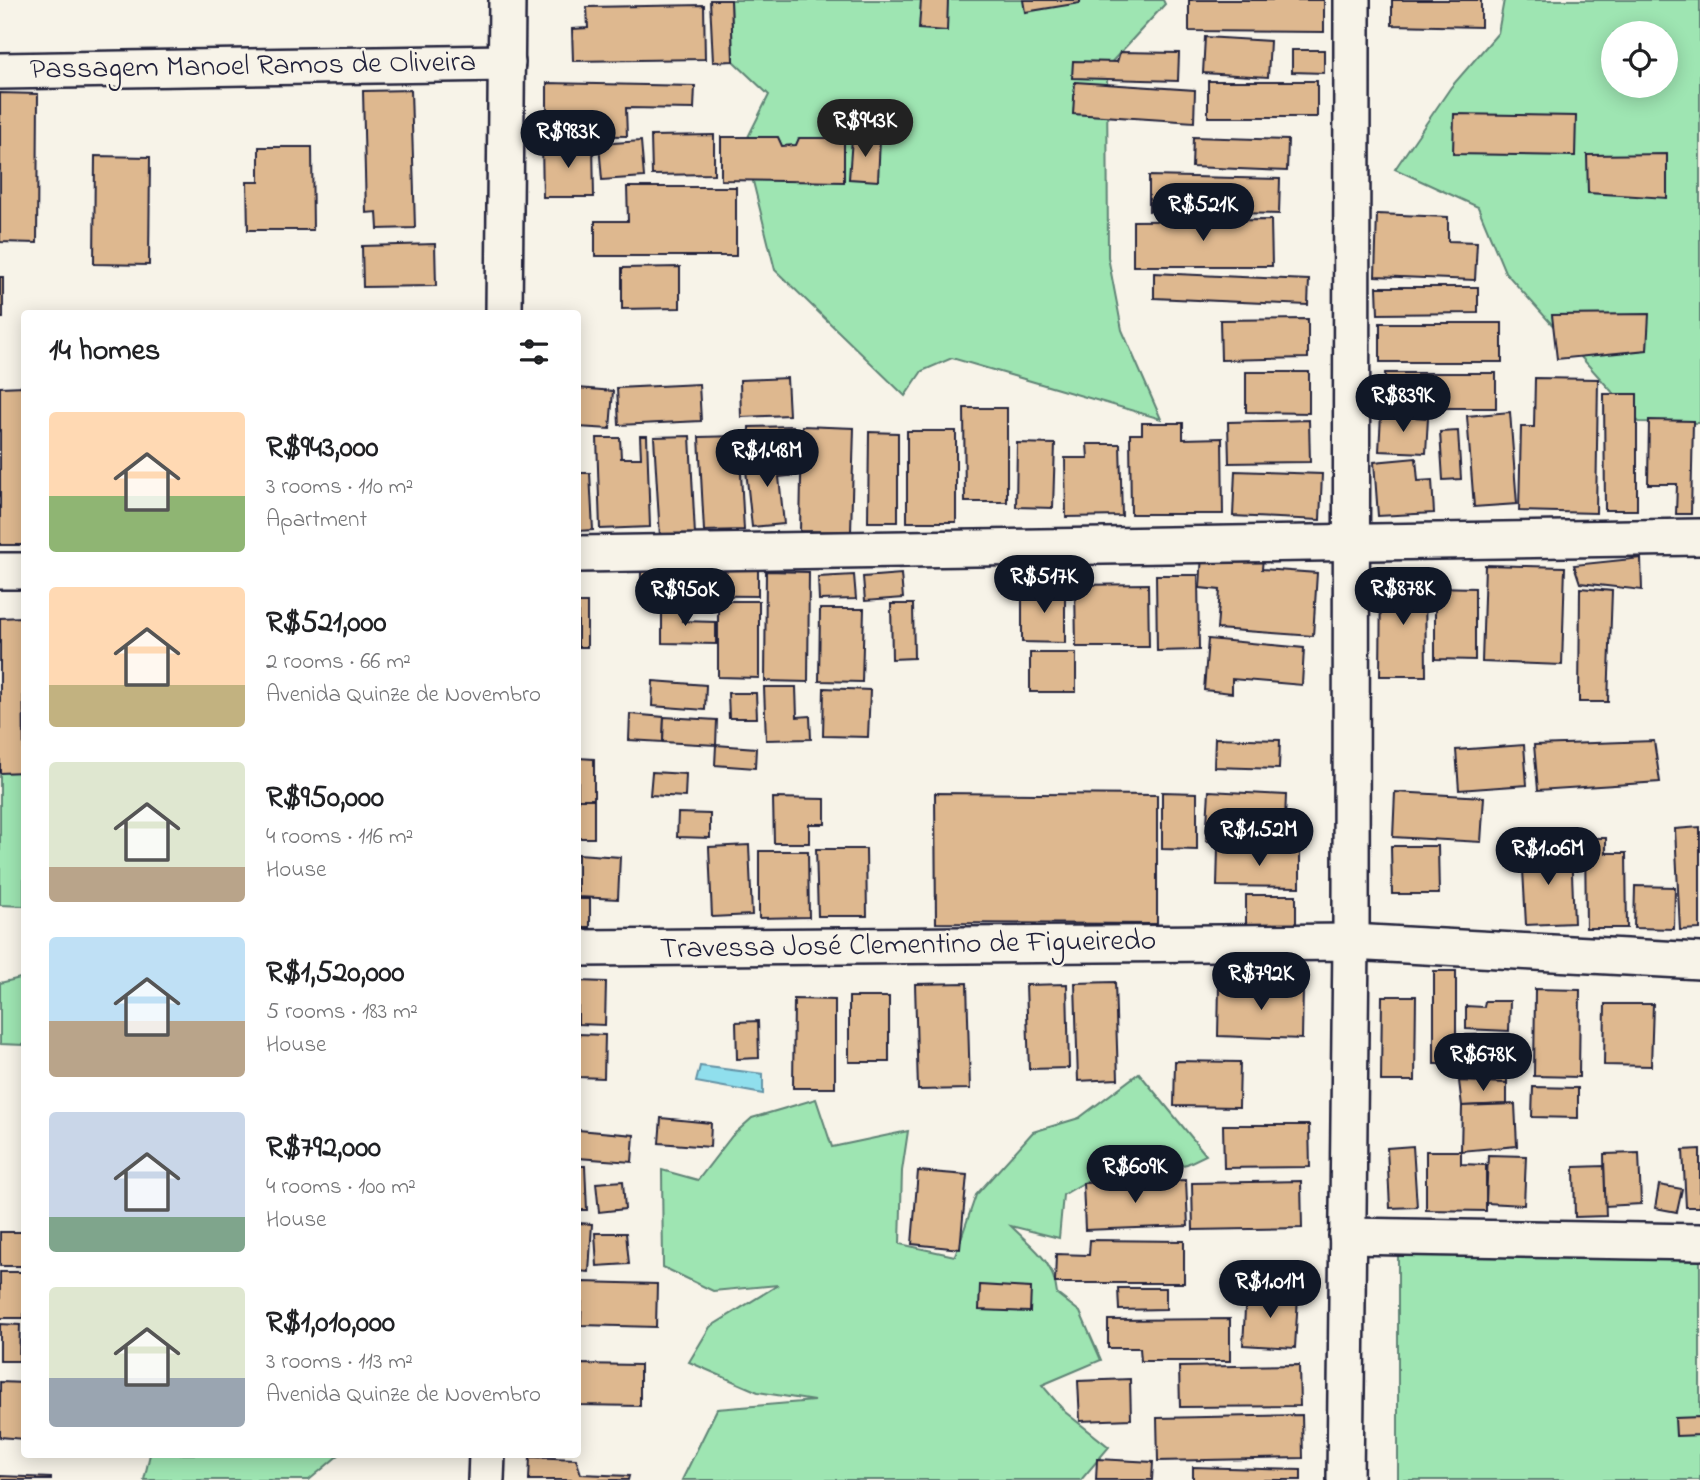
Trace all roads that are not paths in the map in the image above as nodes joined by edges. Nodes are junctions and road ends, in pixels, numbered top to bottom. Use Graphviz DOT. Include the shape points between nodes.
graph roads {
  1 [pos="508,0"];
  2 [pos="1352,0"];
  3 [pos="507,63"];
  4 [pos="0,71"];
  5 [pos="504,310"];
  6 [pos="1700,537"];
  7 [pos="1350,542"];
  8 [pos="581,554"];
  9 [pos="0,571"];
  10 [pos="21,571"];
  11 [pos="1351,942"];
  12 [pos="581,948"];
  13 [pos="1700,961"];
  14 [pos="1347,1236"];
  15 [pos="1700,1242"];
  16 [pos="487,1458"];
  17 [pos="486,1480"];
  18 [pos="1345,1480"];
  1 -- 3 [label="street"];
  2 -- 7 [label="street"];
  3 -- 4 [label="street, Passagem Manoel Ramos de Oliveira"];
  3 -- 5 [label="street"];
  6 -- 7 [label="street"];
  7 -- 8 [label="street"];
  7 -- 11 [label="street"];
  9 -- 10 [label="street"];
  11 -- 12 [label="street, Travessa José Clementino de Figueiredo"];
  11 -- 13 [label="street, Travessa José Clementino de Figueiredo"];
  11 -- 14 [label="street"];
  14 -- 15 [label="street"];
  14 -- 18 [label="street"];
  16 -- 17 [label="street"];
}
